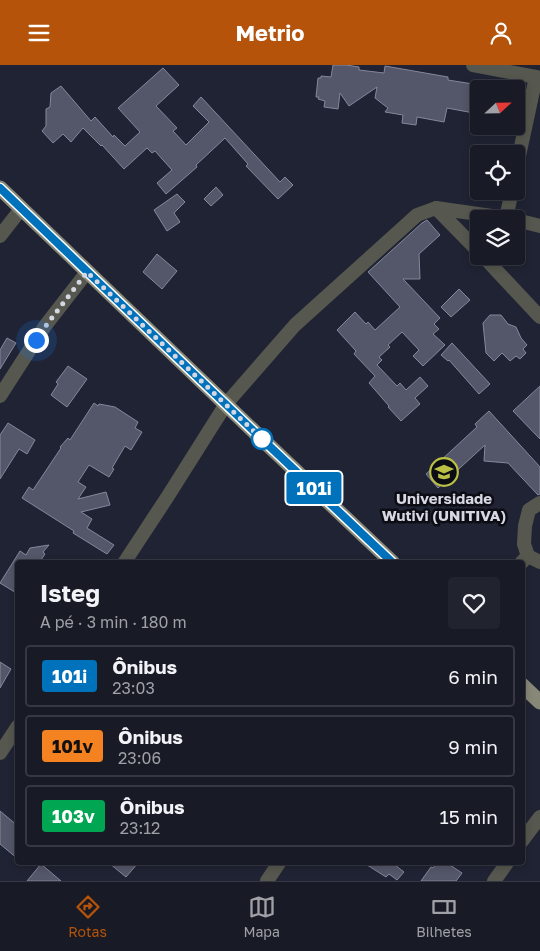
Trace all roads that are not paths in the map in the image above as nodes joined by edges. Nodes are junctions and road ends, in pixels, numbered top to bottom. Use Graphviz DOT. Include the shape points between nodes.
graph roads {
  1 [pos="473,65"];
  2 [pos="538,77"];
  3 [pos="522,145"];
  4 [pos="0,188"];
  5 [pos="436,208"];
  6 [pos="21,209"];
  7 [pos="470,213"];
  8 [pos="525,222"];
  9 [pos="540,226"];
  10 [pos="3,227"];
  11 [pos="470,243"];
  12 [pos="491,265"];
  13 [pos="87,272"];
  14 [pos="540,317"];
  15 [pos="0,396"];
  16 [pos="226,404"];
  17 [pos="540,503"];
  18 [pos="126,560"];
  19 [pos="390,560"];
  20 [pos="530,560"];
  21 [pos="525,688"];
  22 [pos="540,702"];
  23 [pos="15,730"];
  24 [pos="0,753"];
  25 [pos="540,817"];
  26 [pos="525,837"];
  27 [pos="278,865"];
  28 [pos="506,865"];
  29 [pos="267,881"];
  30 [pos="494,881"];
  1 -- 2 [label="street"];
  2 -- 3 [label="street"];
  4 -- 6 [label="main road"];
  5 -- 7 [label="street"];
  5 -- 11 [label="street"];
  5 -- 16 [label="street" via="417,215 295,325"];
  6 -- 10 [label="street"];
  6 -- 13 [label="main road"];
  8 -- 9 [label="street"];
  12 -- 14 [label="street"];
  13 -- 15 [label="street" via="45,327"];
  13 -- 16 [label="main road"];
  16 -- 18 [label="street"];
  16 -- 19 [label="main road"];
  17 -- 20 [label="street" via="529,510 525,526 524,544"];
  21 -- 22 [label="main road"];
  23 -- 24 [label="street"];
  25 -- 26 [label="street"];
  27 -- 29 [label="street"];
  28 -- 30 [label="street"];
}
